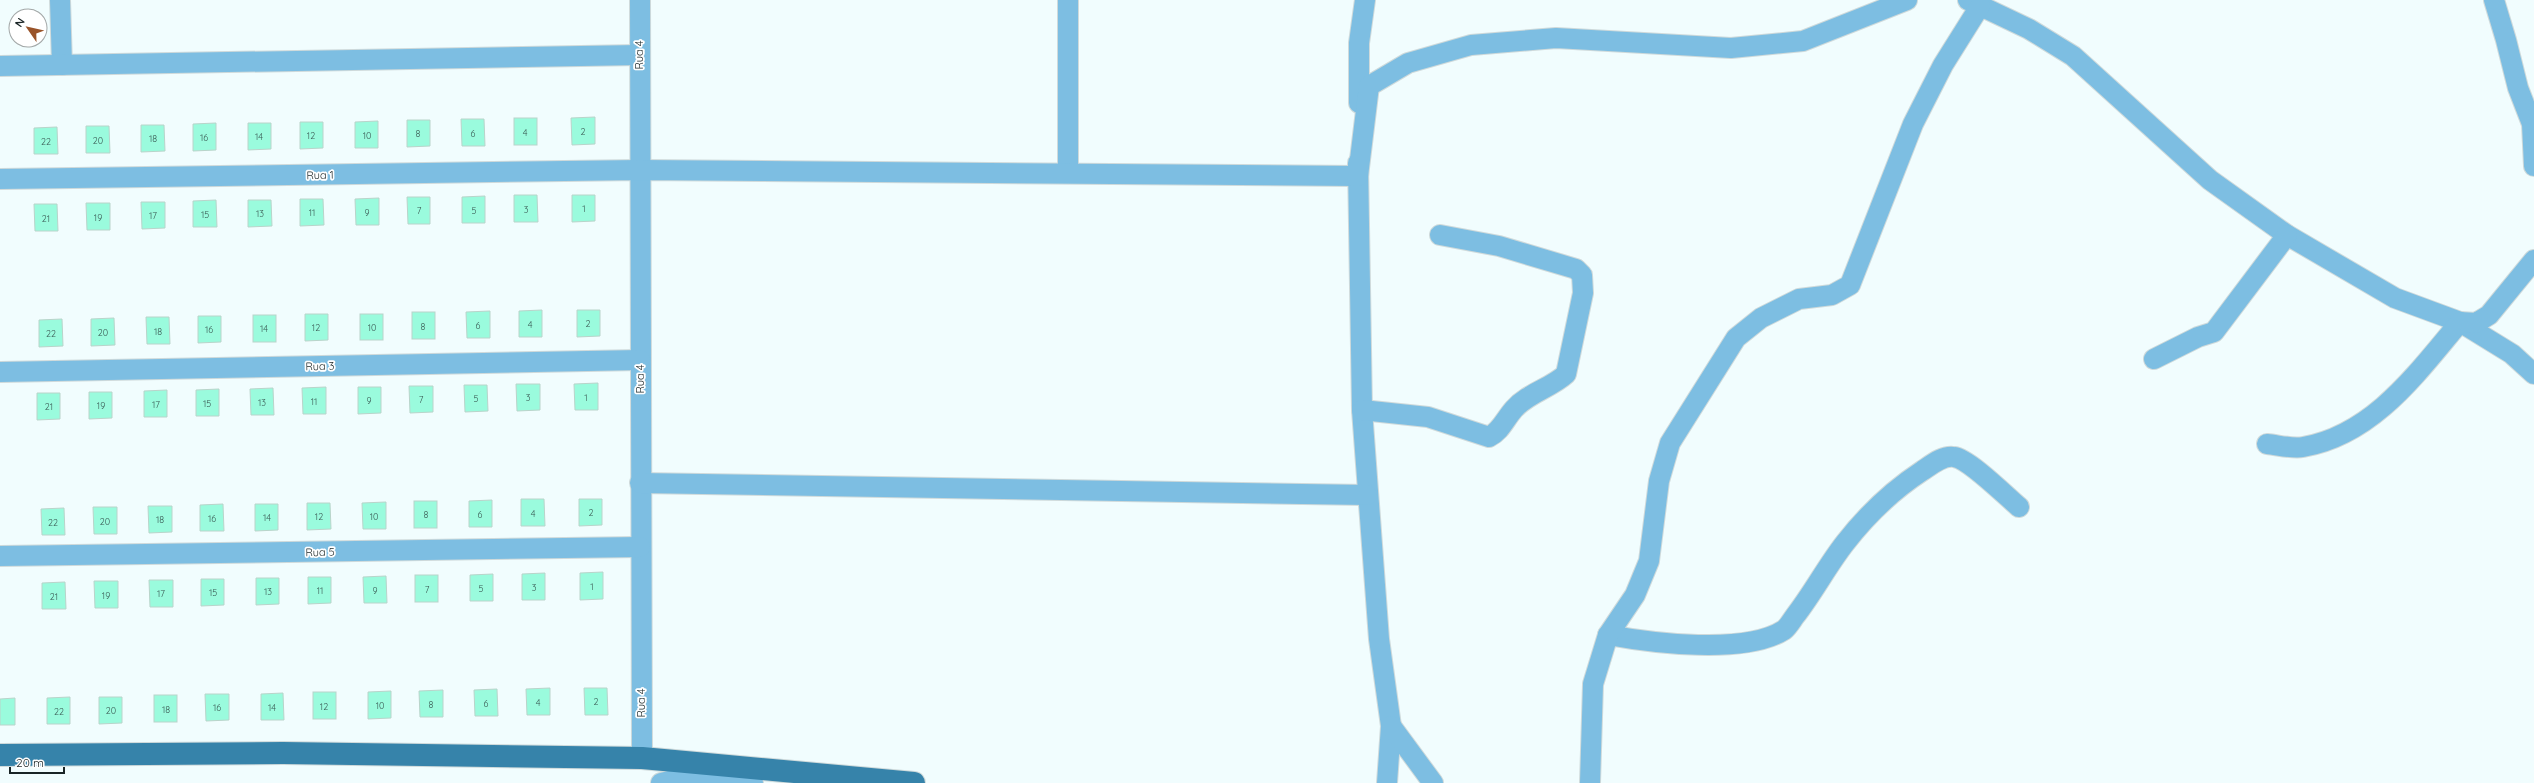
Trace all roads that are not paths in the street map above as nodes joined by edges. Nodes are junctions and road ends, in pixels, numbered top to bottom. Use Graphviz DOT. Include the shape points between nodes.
graph roads {
  1 [pos="60,0"];
  2 [pos="640,0"];
  3 [pos="1068,0"];
  4 [pos="1365,0"];
  5 [pos="1907,0"];
  6 [pos="2494,0"];
  7 [pos="1974,3"];
  8 [pos="639,55"];
  9 [pos="62,65"];
  10 [pos="0,66"];
  11 [pos="2533,125"];
  12 [pos="2534,166"];
  13 [pos="640,170"];
  14 [pos="1068,173"];
  15 [pos="1358,176"];
  16 [pos="0,179"];
  17 [pos="1440,235"];
  18 [pos="2287,235"];
  19 [pos="2534,260"];
  20 [pos="2460,322"];
  21 [pos="2154,359"];
  22 [pos="640,360"];
  23 [pos="0,372"];
  24 [pos="2534,374"];
  25 [pos="1362,410"];
  26 [pos="2267,444"];
  27 [pos="640,483"];
  28 [pos="1367,495"];
  29 [pos="2019,507"];
  30 [pos="640,548"];
  31 [pos="0,556"];
  32 [pos="1608,635"];
  33 [pos="1391,726"];
  34 [pos="0,755"];
  35 [pos="642,758"];
  36 [pos="661,783"];
  37 [pos="753,783"];
  38 [pos="914,783"];
  39 [pos="1387,783"];
  40 [pos="1434,783"];
  41 [pos="1590,783"];
  1 -- 9 [label="street"];
  2 -- 8 [label="street, Rua 4"];
  3 -- 14 [label="street"];
  4 -- 15 [label="street" via="1359,43"];
  5 -- 15 [label="street" via="1803,40 1731,48 1556,38 1471,45 1408,63 1368,86"];
  6 -- 11 [label="street" via="2518,88"];
  7 -- 18 [label="street" via="2028,29 2073,56 2210,180"];
  7 -- 32 [label="street" via="1913,124 1850,285 1832,295 1798,299 1761,318 1736,338 1670,443 1659,481 1649,561 1635,595"];
  8 -- 9 [label="street"];
  8 -- 13 [label="street, Rua 4"];
  9 -- 10 [label="street"];
  11 -- 12 [label="street"];
  13 -- 14 [label="street, Rua 1"];
  13 -- 16 [label="street, Rua 1"];
  13 -- 22 [label="street, Rua 4"];
  14 -- 15 [label="street, Rua 1"];
  15 -- 25 [label="street"];
  17 -- 25 [label="street" via="1499,246 1576,269 1582,276 1583,292 1566,374 1515,408 1497,433 1489,437 1428,417"];
  18 -- 20 [label="street" via="2395,298"];
  18 -- 21 [label="street" via="2214,332 2198,336"];
  19 -- 20 [label="street" via="2489,315 2476,323"];
  20 -- 24 [label="street" via="2512,354"];
  20 -- 26 [label="street" via="2408,384 2353,430 2302,447"];
  22 -- 23 [label="street, Rua 3"];
  22 -- 27 [label="street, Rua 4"];
  25 -- 28 [label="street"];
  27 -- 28 [label="street"];
  27 -- 30 [label="street, Rua 4"];
  28 -- 33 [label="street" via="1379,639"];
  29 -- 32 [label="street" via="1970,465 1955,457 1941,458 1913,477 1868,516 1844,544 1807,601 1785,629 1761,639 1722,644 1655,644"];
  30 -- 31 [label="street, Rua 5"];
  30 -- 35 [label="street, Rua 4"];
  32 -- 41 [label="street" via="1593,684"];
  33 -- 39 [label="street"];
  33 -- 40 [label="street"];
  34 -- 35 [label="main road" via="283,753"];
  35 -- 38 [label="main road"];
  36 -- 37 [label="street" via="675,779 719,777"];
}
